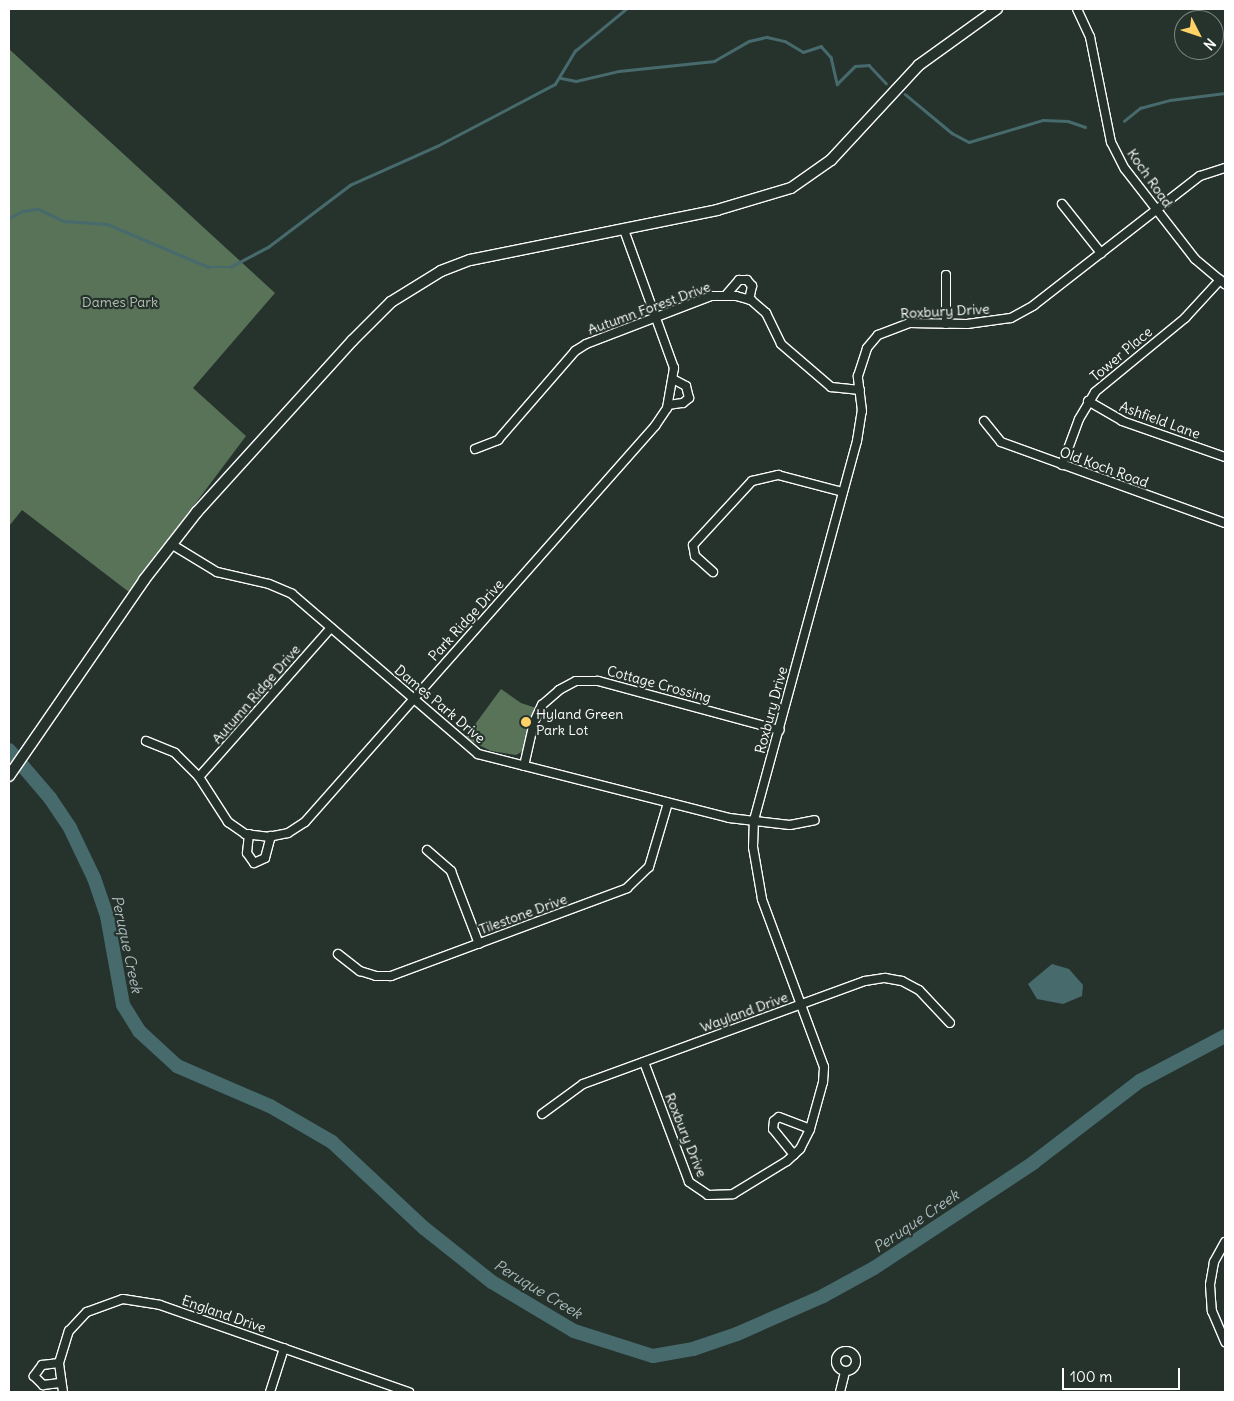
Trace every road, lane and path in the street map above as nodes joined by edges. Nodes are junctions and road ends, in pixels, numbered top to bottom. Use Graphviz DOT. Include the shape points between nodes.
graph roads {
  1 [pos="997,9"];
  2 [pos="1077,9"];
  3 [pos="1225,168"];
  4 [pos="1062,204"];
  5 [pos="1157,210"];
  6 [pos="624,230"];
  7 [pos="1101,253"];
  8 [pos="946,275"];
  9 [pos="1223,282"];
  10 [pos="726,295"];
  11 [pos="749,300"];
  12 [pos="655,317"];
  13 [pos="946,324"];
  14 [pos="673,379"];
  15 [pos="860,390"];
  16 [pos="1088,401"];
  17 [pos="668,405"];
  18 [pos="984,421"];
  19 [pos="475,449"];
  20 [pos="1225,457"];
  21 [pos="1062,465"];
  22 [pos="843,492"];
  23 [pos="1225,523"];
  24 [pos="171,544"];
  25 [pos="713,572"];
  26 [pos="331,628"];
  27 [pos="413,699"];
  28 [pos="778,730"];
  29 [pos="146,741"];
  30 [pos="524,766"];
  31 [pos="9,776"];
  32 [pos="199,777"];
  33 [pos="668,803"];
  34 [pos="754,820"];
  35 [pos="816,820"];
  36 [pos="250,834"];
  37 [pos="271,836"];
  38 [pos="427,850"];
  39 [pos="479,944"];
  40 [pos="338,954"];
  41 [pos="800,1004"];
  42 [pos="950,1023"];
  43 [pos="644,1062"];
  44 [pos="542,1114"];
  45 [pos="810,1129"];
  46 [pos="794,1155"];
  47 [pos="1225,1242"];
  48 [pos="1225,1342"];
  49 [pos="284,1348"];
  50 [pos="59,1363"];
  51 [pos="844,1372"];
  52 [pos="60,1383"];
  53 [pos="63,1392"];
  54 [pos="270,1392"];
  55 [pos="408,1392"];
  56 [pos="840,1392"];
  1 -- 6 [label="main road" via="919,65 831,160 791,188 745,204"];
  2 -- 5 [label="street, Koch Road" via="1090,37 1111,142 1126,169"];
  3 -- 5 [label="street, Roxbury Drive" via="1200,176"];
  4 -- 7 [label="street"];
  5 -- 7 [label="street, Roxbury Drive"];
  5 -- 9 [label="street, Koch Road" via="1195,258"];
  6 -- 12 [label="street, Park Ridge Drive"];
  6 -- 24 [label="main road" via="470,260 441,271 407,291 352,341"];
  7 -- 13 [label="street, Roxbury Drive" via="1034,305 1011,318 988,323"];
  8 -- 13 [label="street"];
  9 -- 16 [label="street, Tower Place" via="1185,318 1110,376"];
  10 -- 11 [label="street, Autumn Forest Drive"];
  10 -- 11 [label="street, Autumn Forest Drive" via="739,280 747,280 752,286"];
  10 -- 12 [label="street, Autumn Forest Drive" via="711,296"];
  11 -- 15 [label="street" via="766,314 781,344 831,387"];
  12 -- 14 [label="street, Park Ridge Drive" via="669,351"];
  12 -- 19 [label="street, Autumn Forest Drive" via="575,351 498,440"];
  13 -- 15 [label="street, Roxbury Drive" via="910,323 878,335 861,362"];
  14 -- 17 [label="street, Park Ridge Drive"];
  14 -- 17 [label="street" via="686,386 689,398 683,403"];
  15 -- 22 [label="street, Roxbury Drive" via="859,428"];
  16 -- 20 [label="street, Ashfield Lane" via="1122,421"];
  16 -- 21 [label="street, Tower Place"];
  17 -- 27 [label="street, Park Ridge Drive" via="655,426"];
  18 -- 21 [label="street, Old Koch Road" via="1001,442"];
  21 -- 23 [label="street, Old Koch Road"];
  22 -- 25 [label="street" via="778,475 752,481 693,544 695,556"];
  22 -- 28 [label="street, Roxbury Drive"];
  24 -- 26 [label="street, Dames Park Drive" via="217,572 281,588"];
  24 -- 31 [label="main road"];
  26 -- 27 [label="street, Dames Park Drive"];
  26 -- 32 [label="street, Autumn Ridge Drive"];
  27 -- 30 [label="street, Dames Park Drive" via="478,754"];
  27 -- 37 [label="street, Park Ridge Drive" via="305,822 288,833"];
  28 -- 30 [label="street, Cottage Crossing" via="598,680 576,681 542,705 534,722"];
  28 -- 34 [label="street, Roxbury Drive"];
  29 -- 32 [label="street, Park Ridge Drive" via="175,753"];
  30 -- 33 [label="street, Dames Park Drive"];
  32 -- 36 [label="street, Park Ridge Drive" via="228,822"];
  33 -- 34 [label="street, Dames Park Drive" via="729,818"];
  33 -- 39 [label="street, Tilestone Drive" via="649,867 628,888"];
  34 -- 35 [label="street, Dames Park Drive" via="790,825"];
  34 -- 41 [label="street, Roxbury Drive" via="752,847 762,898"];
  36 -- 37 [label="street, Park Ridge Drive"];
  36 -- 37 [label="street" via="247,853 254,863 265,858"];
  38 -- 39 [label="street" via="451,871"];
  39 -- 40 [label="street, Tilestone Drive" via="391,976 360,971"];
  41 -- 42 [label="street, Wayland Drive" via="865,981 885,978 917,988"];
  41 -- 43 [label="street, Wayland Drive"];
  41 -- 45 [label="street, Roxbury Drive" via="824,1067"];
  43 -- 44 [label="street, Wayland Drive" via="583,1084"];
  43 -- 46 [label="street, Roxbury Drive" via="689,1182 697,1190 719,1197 733,1194"];
  45 -- 46 [label="street, Roxbury Drive"];
  45 -- 46 [label="street" via="779,1117 774,1121 773,1129"];
  47 -- 48 [label="street" via="1214,1262 1210,1285 1212,1311"];
  49 -- 50 [label="street, England Drive" via="160,1305 123,1299 100,1305 77,1320 63,1344"];
  49 -- 54 [label="street"];
  49 -- 55 [label="street, England Drive"];
  50 -- 52 [label="street, England Drive"];
  50 -- 52 [label="street" via="42,1365 34,1376 43,1385"];
  51 -- 56 [label="street"];
  52 -- 53 [label="street, England Drive"];
}
